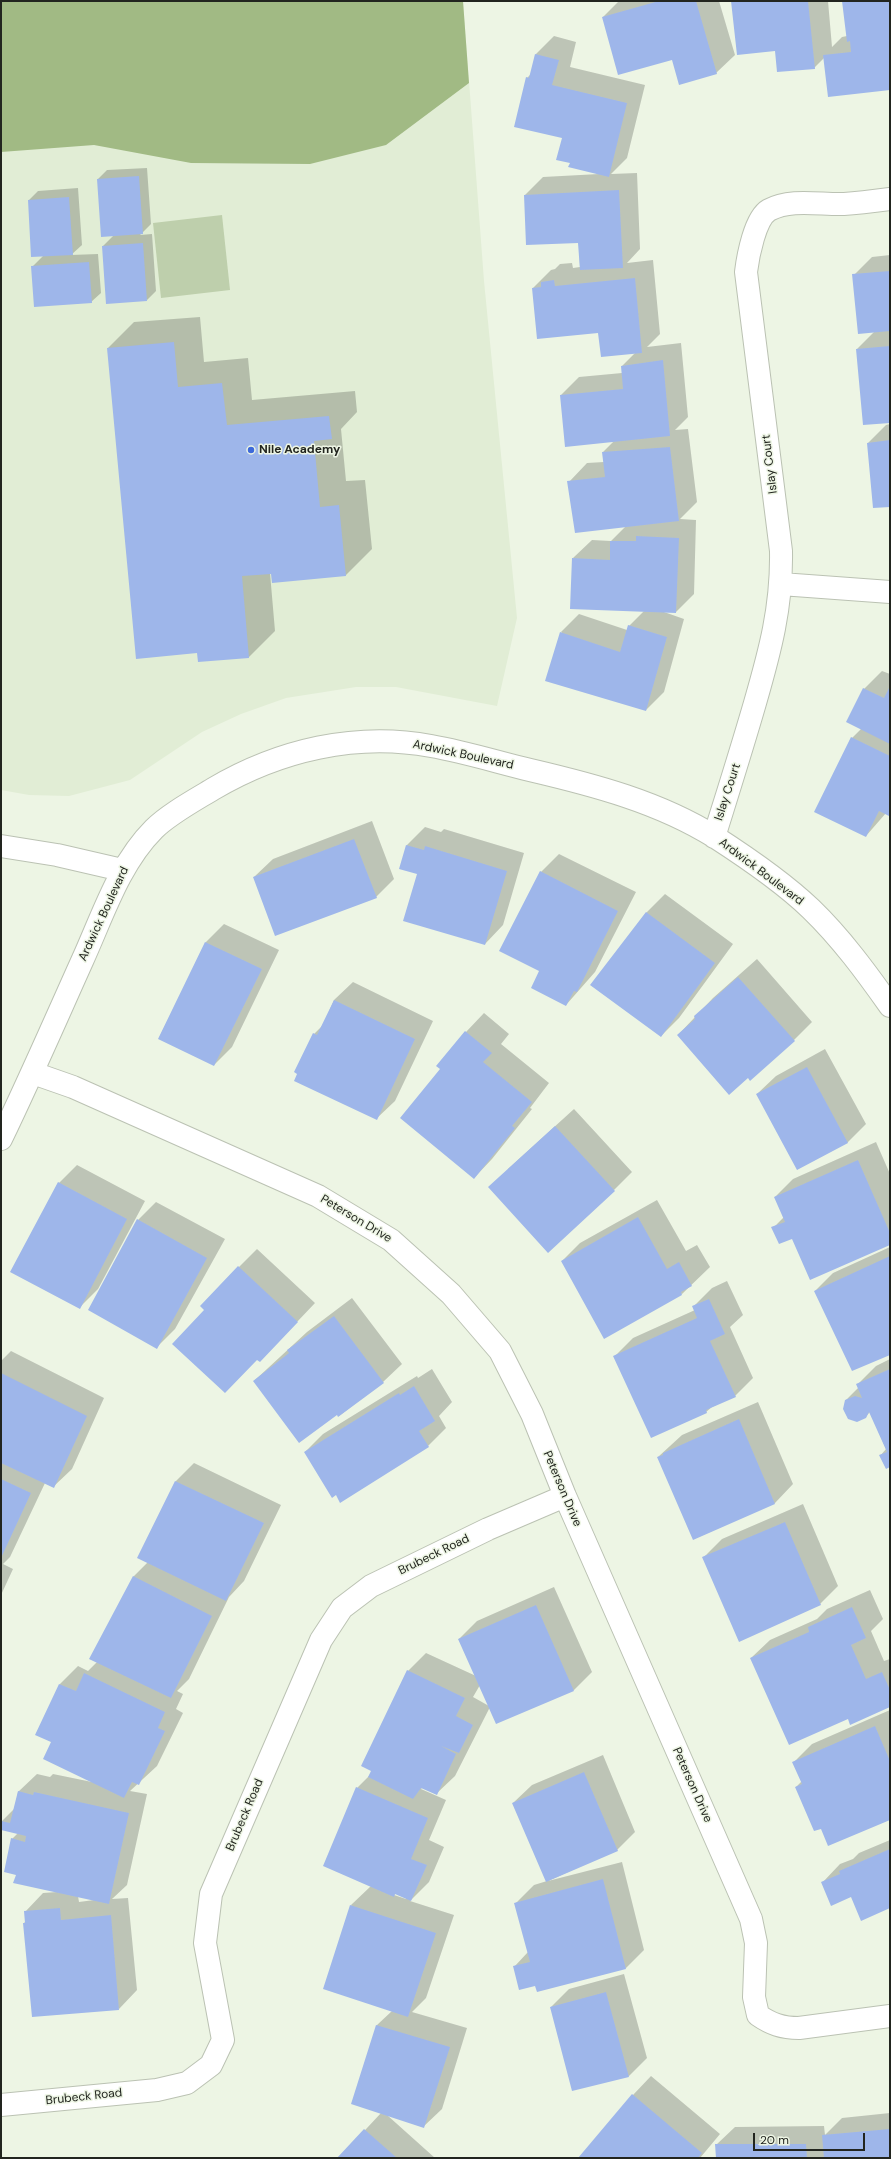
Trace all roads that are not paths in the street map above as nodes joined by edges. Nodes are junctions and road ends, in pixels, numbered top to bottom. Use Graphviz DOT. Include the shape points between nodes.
graph roads {
  1 [pos="890,199"];
  2 [pos="781,584"];
  3 [pos="890,592"];
  4 [pos="714,837"];
  5 [pos="1,846"];
  6 [pos="122,870"];
  7 [pos="890,1006"];
  8 [pos="33,1073"];
  9 [pos="1,1139"];
  10 [pos="565,1496"];
  11 [pos="890,2016"];
  12 [pos="1,2105"];
  1 -- 2 [label="street, Islay Court" via="844,204 788,204 768,210 757,227 749,251 746,272 781,551"];
  2 -- 3 [label="street"];
  2 -- 4 [label="street, Islay Court" via="776,622 766,662"];
  4 -- 6 [label="street, Ardwick Boulevard" via="665,811 587,784 431,746 364,741 281,756 239,774 154,828"];
  4 -- 7 [label="street, Ardwick Boulevard" via="758,867 810,908 856,958"];
  5 -- 6 [label="street" via="57,855"];
  6 -- 8 [label="street, Ardwick Boulevard"];
  8 -- 9 [label="street, Ardwick Boulevard"];
  8 -- 10 [label="street, Peterson Drive" via="73,1086 318,1196 392,1240 451,1294 500,1351 532,1414"];
  10 -- 11 [label="street, Peterson Drive" via="751,1919 756,1943 754,1997 758,2014 771,2024 784,2028"];
  10 -- 12 [label="street, Brubeck Road" via="371,1586 342,1608 321,1640 211,1894 205,1943 223,2040 211,2065 187,2083 157,2090"];
}
